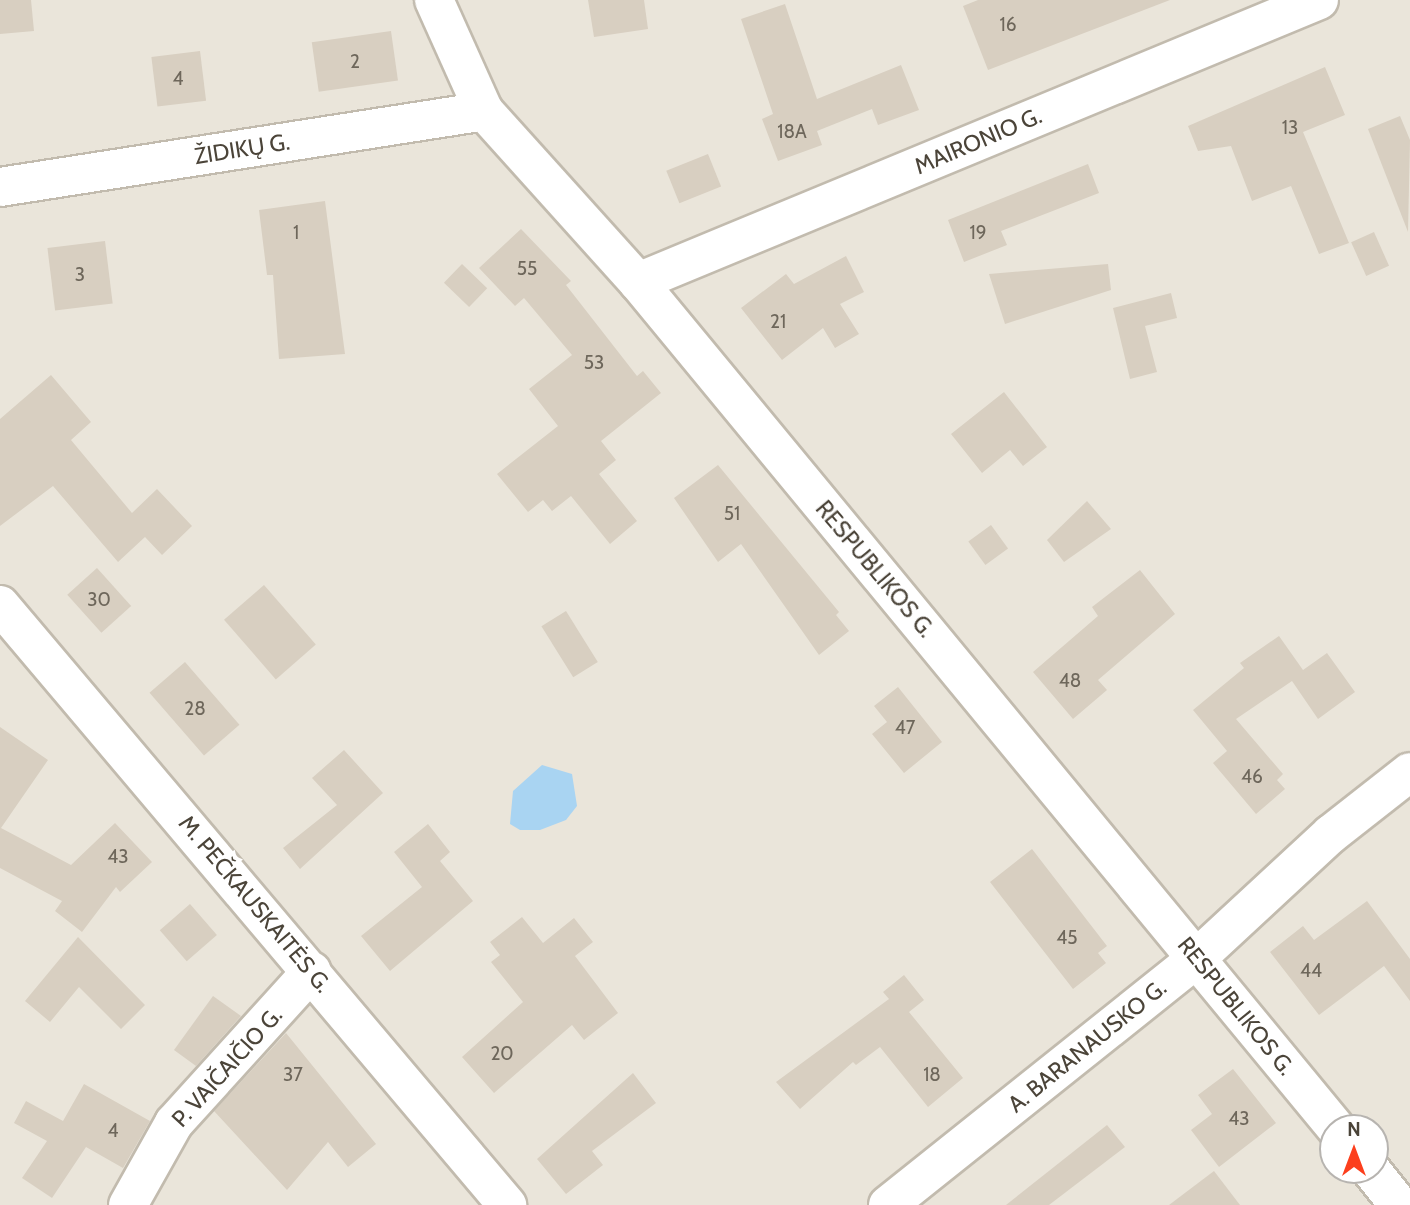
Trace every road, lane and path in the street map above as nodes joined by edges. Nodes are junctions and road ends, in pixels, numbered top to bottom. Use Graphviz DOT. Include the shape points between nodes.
graph roads {
  1 [pos="434,0"];
  2 [pos="1319,0"];
  3 [pos="484,111"];
  4 [pos="0,187"];
  5 [pos="638,282"];
  6 [pos="4,621"];
  7 [pos="1410,772"];
  8 [pos="1196,958"];
  9 [pos="313,971"];
  10 [pos="1324,1114"];
  11 [pos="1382,1184"];
  12 [pos="128,1205"];
  13 [pos="507,1205"];
  14 [pos="888,1205"];
  15 [pos="1399,1205"];
  1 -- 3 [label="street, RESPUBLIKOS G."];
  2 -- 5 [label="street, MAIRONIO G."];
  3 -- 4 [label="street, ŽIDIKŲ G."];
  3 -- 5 [label="street, RESPUBLIKOS G."];
  5 -- 8 [label="street, RESPUBLIKOS G."];
  6 -- 9 [label="street, M. PEČKAUSKAITĖS G."];
  7 -- 8 [label="street, A. BARANAUSKO G." via="1331,834"];
  8 -- 10 [label="street, RESPUBLIKOS G."];
  8 -- 14 [label="street, A. BARANAUSKO G."];
  9 -- 12 [label="street, P. VAIČAIČIO G." via="174,1123"];
  9 -- 13 [label="street, M. PEČKAUSKAITĖS G."];
  11 -- 15 [label="street"];
}
